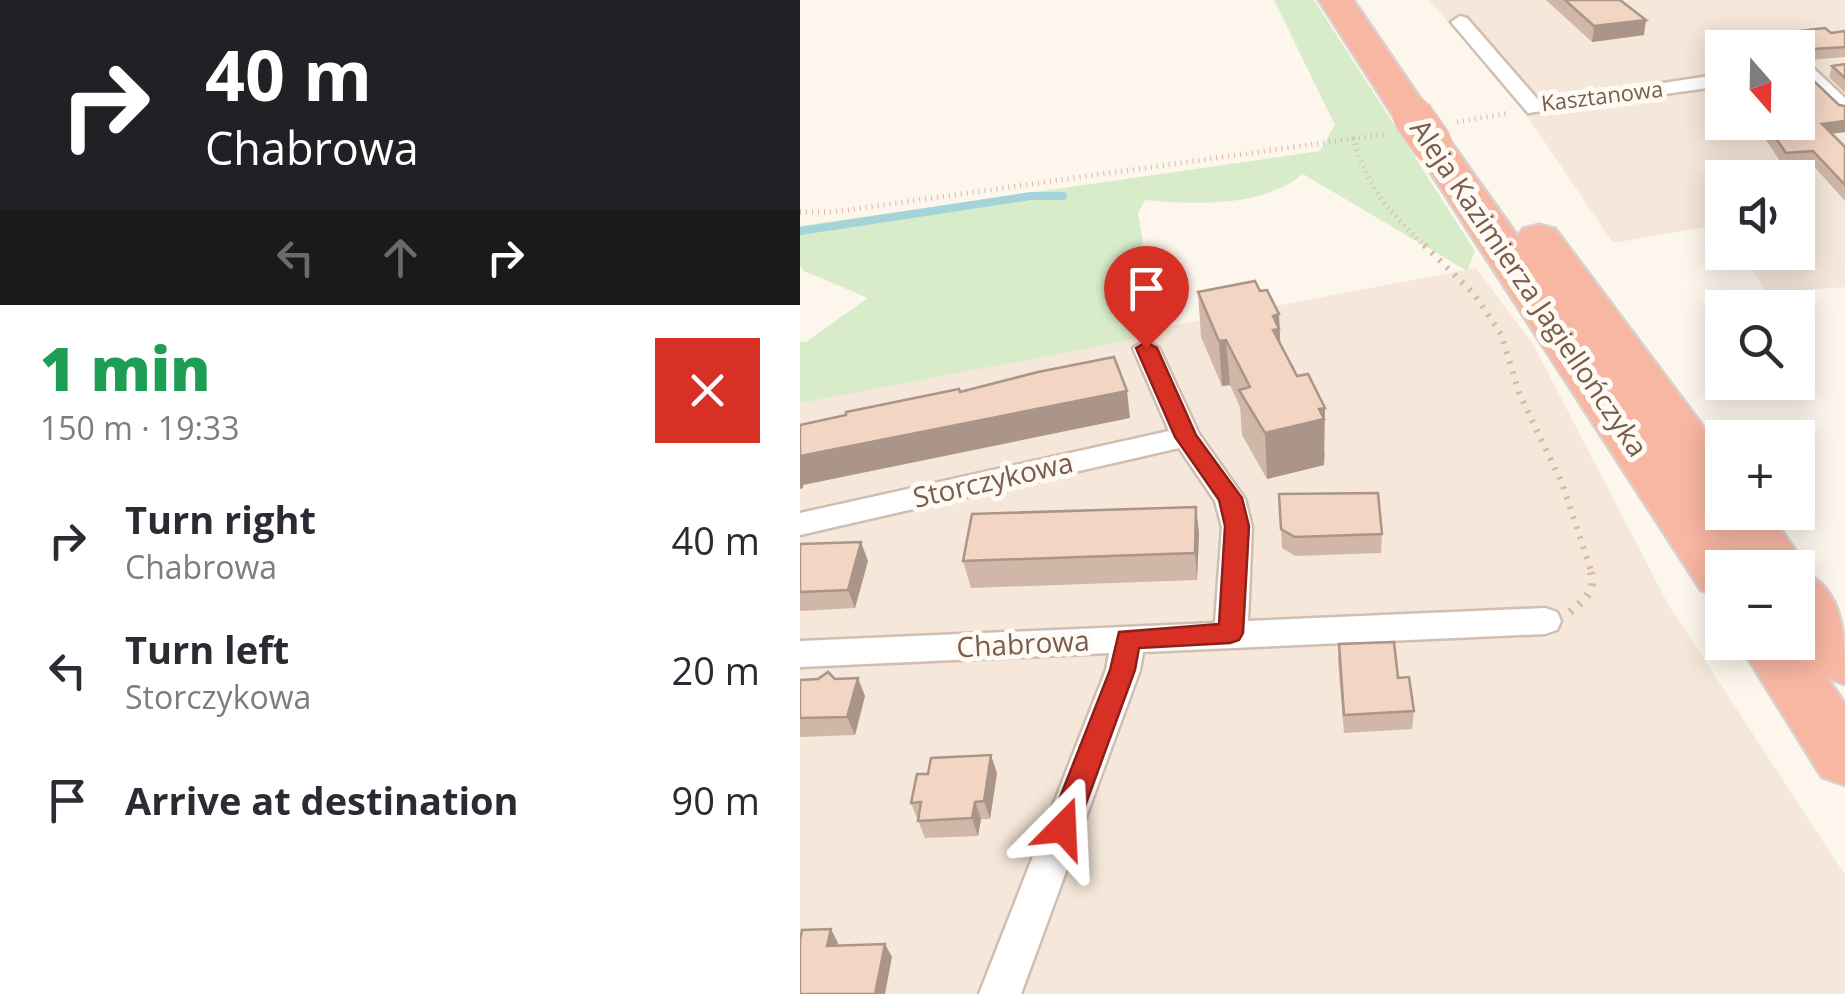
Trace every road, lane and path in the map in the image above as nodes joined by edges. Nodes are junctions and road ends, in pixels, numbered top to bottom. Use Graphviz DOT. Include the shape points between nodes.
graph roads {
  1 [pos="1336,0"];
  2 [pos="1370,0"];
  3 [pos="1460,22"];
  4 [pos="1837,66"];
  5 [pos="1815,68"];
  6 [pos="1705,83"];
  7 [pos="1815,83"];
  8 [pos="1845,110"];
  9 [pos="1430,128"];
  10 [pos="1354,138"];
  11 [pos="800,212"];
  12 [pos="1146,348"];
  13 [pos="1186,437"];
  14 [pos="1705,470"];
  15 [pos="800,524"];
  16 [pos="1705,550"];
  17 [pos="1815,618"];
  18 [pos="1545,620"];
  19 [pos="1230,633"];
  20 [pos="1128,639"];
  21 [pos="800,654"];
  22 [pos="1845,659"];
  23 [pos="1780,660"];
  24 [pos="1845,757"];
  25 [pos="1000,994"];
  1 -- 9 [label="highway, Aleja Kazimierza Jagiellończyka"];
  2 -- 9 [label="highway, Aleja Kazimierza Jagiellończyka"];
  3 -- 6 [label="street, Kasztanowa" via="1535,108"];
  4 -- 5 [label="street"];
  7 -- 8 [label="street"];
  9 -- 10 [label="path"];
  9 -- 14 [label="highway, Aleja Kazimierza Jagiellończyka"];
  9 -- 16 [label="highway, Aleja Kazimierza Jagiellończyka"];
  10 -- 11 [label="path"];
  10 -- 18 [label="path" via="1366,179 1388,210 1474,294 1501,334 1519,393 1562,484 1593,578 1574,611"];
  12 -- 13 [label="street"];
  13 -- 15 [label="street, Storczykowa"];
  13 -- 19 [label="street" via="1230,498 1237,526"];
  17 -- 22 [label="highway"];
  18 -- 19 [label="street, Chabrowa"];
  19 -- 20 [label="street, Chabrowa"];
  20 -- 21 [label="street, Chabrowa"];
  20 -- 25 [label="street"];
  23 -- 24 [label="highway"];
}
